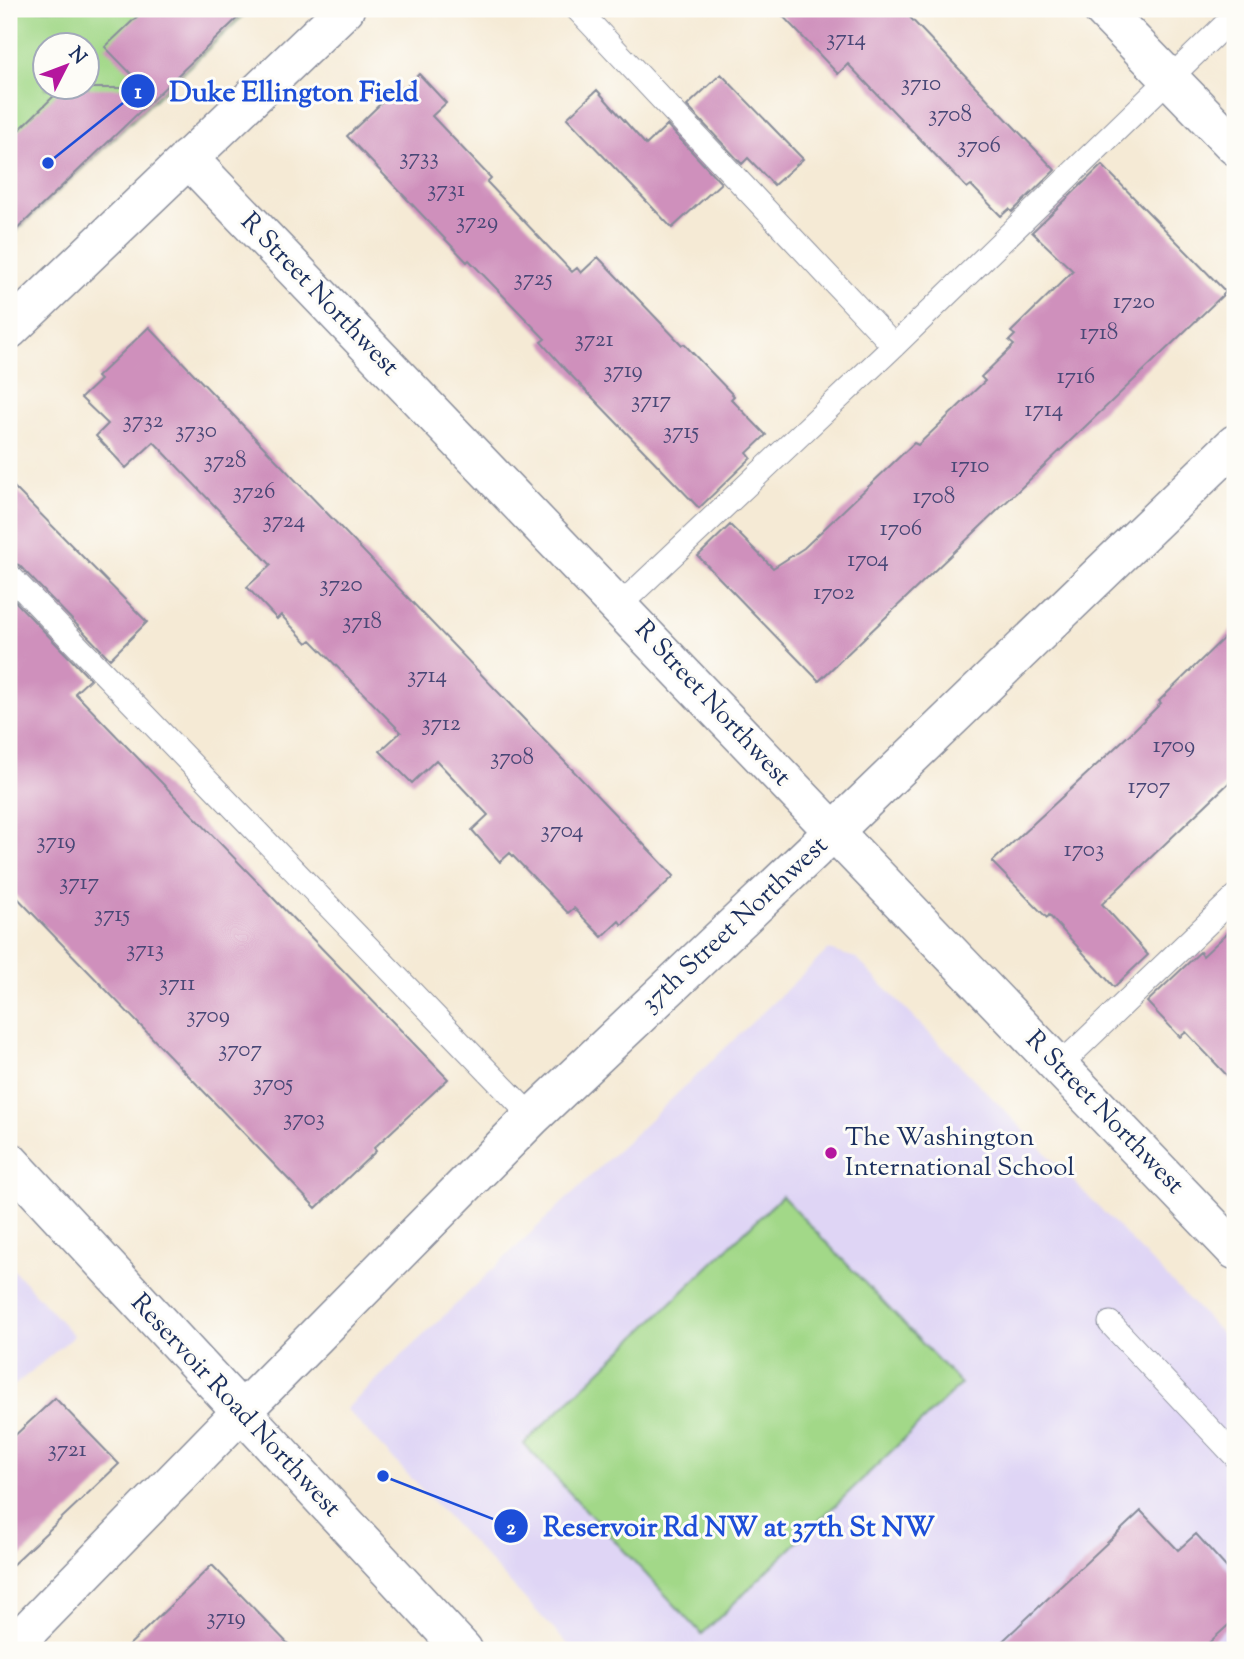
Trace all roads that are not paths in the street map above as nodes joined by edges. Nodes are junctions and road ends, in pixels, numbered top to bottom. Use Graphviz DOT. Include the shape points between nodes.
graph roads {
  1 [pos="345,9"];
  2 [pos="577,9"];
  3 [pos="1102,9"];
  4 [pos="1235,15"];
  5 [pos="1170,79"];
  6 [pos="1235,146"];
  7 [pos="188,158"];
  8 [pos="9,330"];
  9 [pos="894,346"];
  10 [pos="1235,444"];
  11 [pos="9,575"];
  12 [pos="619,606"];
  13 [pos="833,832"];
  14 [pos="1235,897"];
  15 [pos="1059,1066"];
  16 [pos="533,1117"];
  17 [pos="9,1161"];
  18 [pos="1235,1250"];
  19 [pos="1110,1323"];
  20 [pos="242,1412"];
  21 [pos="1235,1456"];
  22 [pos="9,1650"];
  23 [pos="463,1650"];
  1 -- 7 [label="street"];
  2 -- 9 [label="lane"];
  3 -- 5 [label="street"];
  4 -- 5 [label="lane"];
  5 -- 6 [label="street"];
  5 -- 9 [label="lane"];
  7 -- 8 [label="street"];
  7 -- 12 [label="street, R Street Northwest"];
  9 -- 12 [label="lane"];
  10 -- 13 [label="street, 37th Street Northwest"];
  11 -- 16 [label="lane"];
  12 -- 13 [label="street, R Street Northwest"];
  13 -- 15 [label="street, R Street Northwest"];
  13 -- 16 [label="street, 37th Street Northwest"];
  14 -- 15 [label="lane"];
  15 -- 18 [label="street, R Street Northwest"];
  16 -- 20 [label="street, 37th Street Northwest"];
  17 -- 20 [label="street, Reservoir Road Northwest"];
  19 -- 21 [label="lane"];
  20 -- 22 [label="street, 37th Street Northwest"];
  20 -- 23 [label="street, Reservoir Road Northwest"];
}
